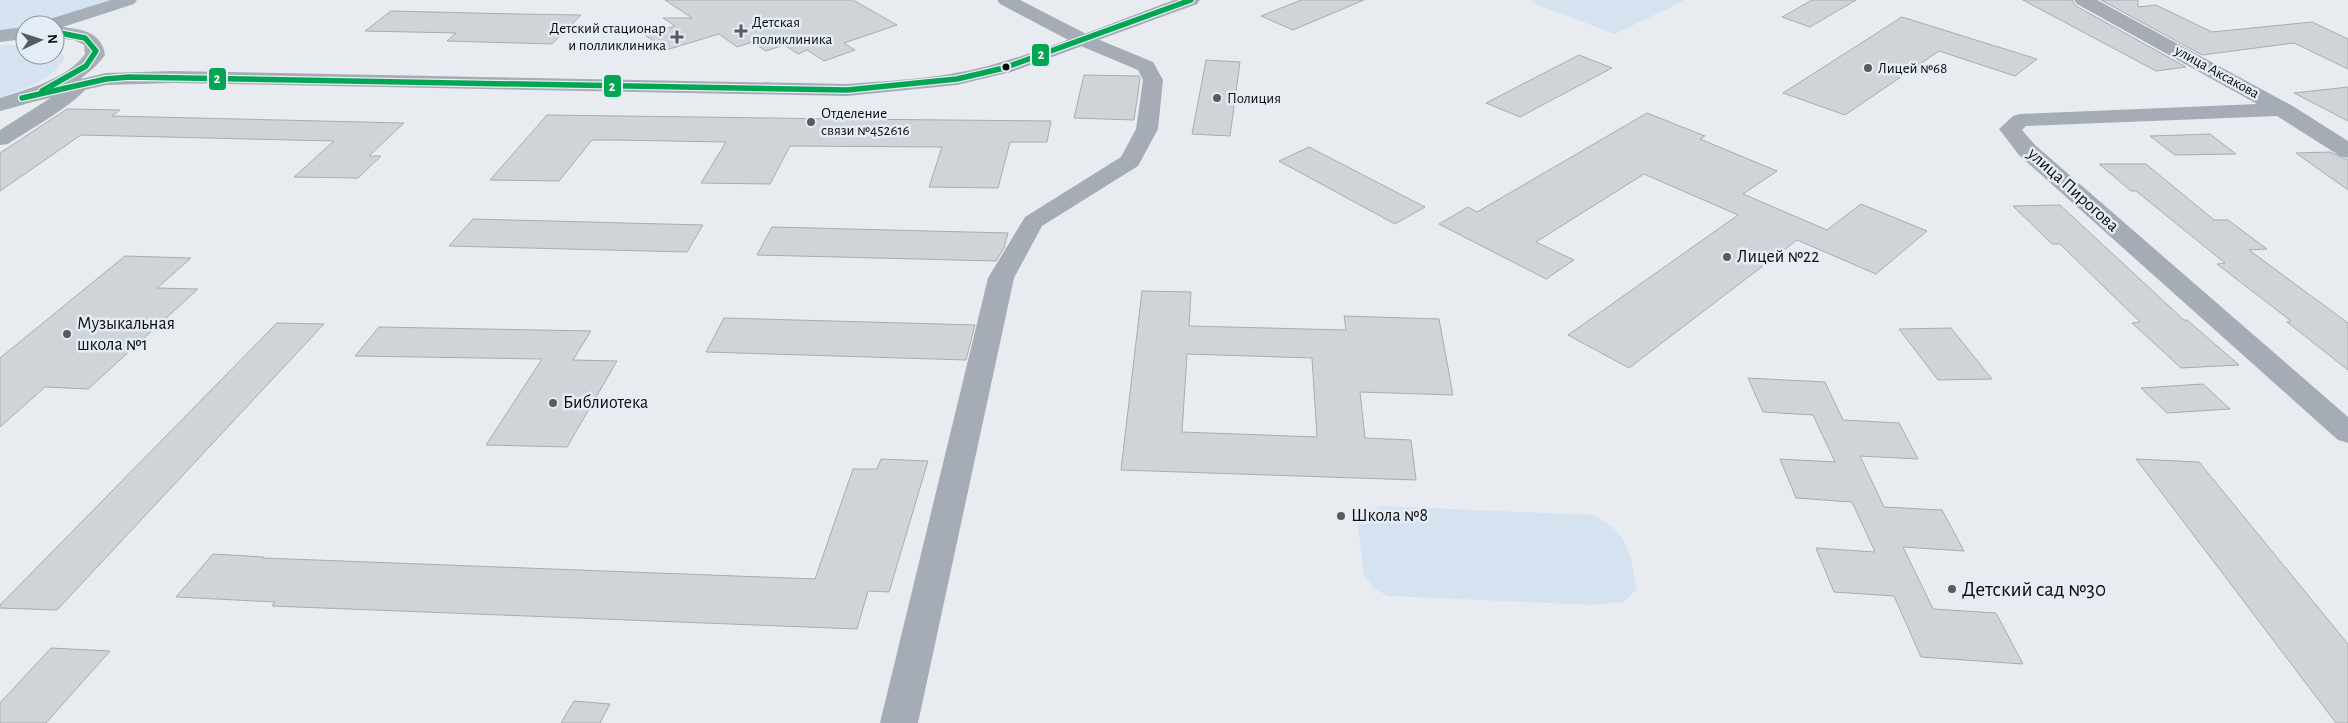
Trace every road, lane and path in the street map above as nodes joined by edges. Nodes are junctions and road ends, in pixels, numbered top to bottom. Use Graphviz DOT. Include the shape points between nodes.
graph roads {
  1 [pos="128,0"];
  2 [pos="144,0"];
  3 [pos="1006,0"];
  4 [pos="1191,0"];
  5 [pos="2083,0"];
  6 [pos="65,21"];
  7 [pos="65,33"];
  8 [pos="15,34"];
  9 [pos="2,36"];
  10 [pos="100,40"];
  11 [pos="1083,40"];
  12 [pos="173,77"];
  13 [pos="80,84"];
  14 [pos="22,98"];
  15 [pos="0,105"];
  16 [pos="2284,110"];
  17 [pos="0,139"];
  18 [pos="2348,151"];
  19 [pos="2348,432"];
  20 [pos="898,723"];
  1 -- 6 [label="main road"];
  2 -- 10 [label="main road"];
  3 -- 11 [label="street"];
  4 -- 11 [label="street"];
  5 -- 16 [label="street, улица Аксакова"];
  7 -- 10 [label="main road"];
  8 -- 9 [label="main road"];
  10 -- 12 [label="street" via="105,67"];
  10 -- 14 [label="main road" via="86,66"];
  11 -- 12 [label="street" via="1004,68 957,79 847,90"];
  11 -- 20 [label="street" via="1146,66 1153,80 1147,129 1130,161 1033,222 1001,278"];
  12 -- 13 [label="street" via="114,78"];
  13 -- 14 [label="street"];
  13 -- 17 [label="street"];
  14 -- 15 [label="main road"];
  16 -- 18 [label="street, улица Аксакова"];
  16 -- 19 [label="street, улица Пирогова" via="2020,120 2010,129 2035,157"];
}
